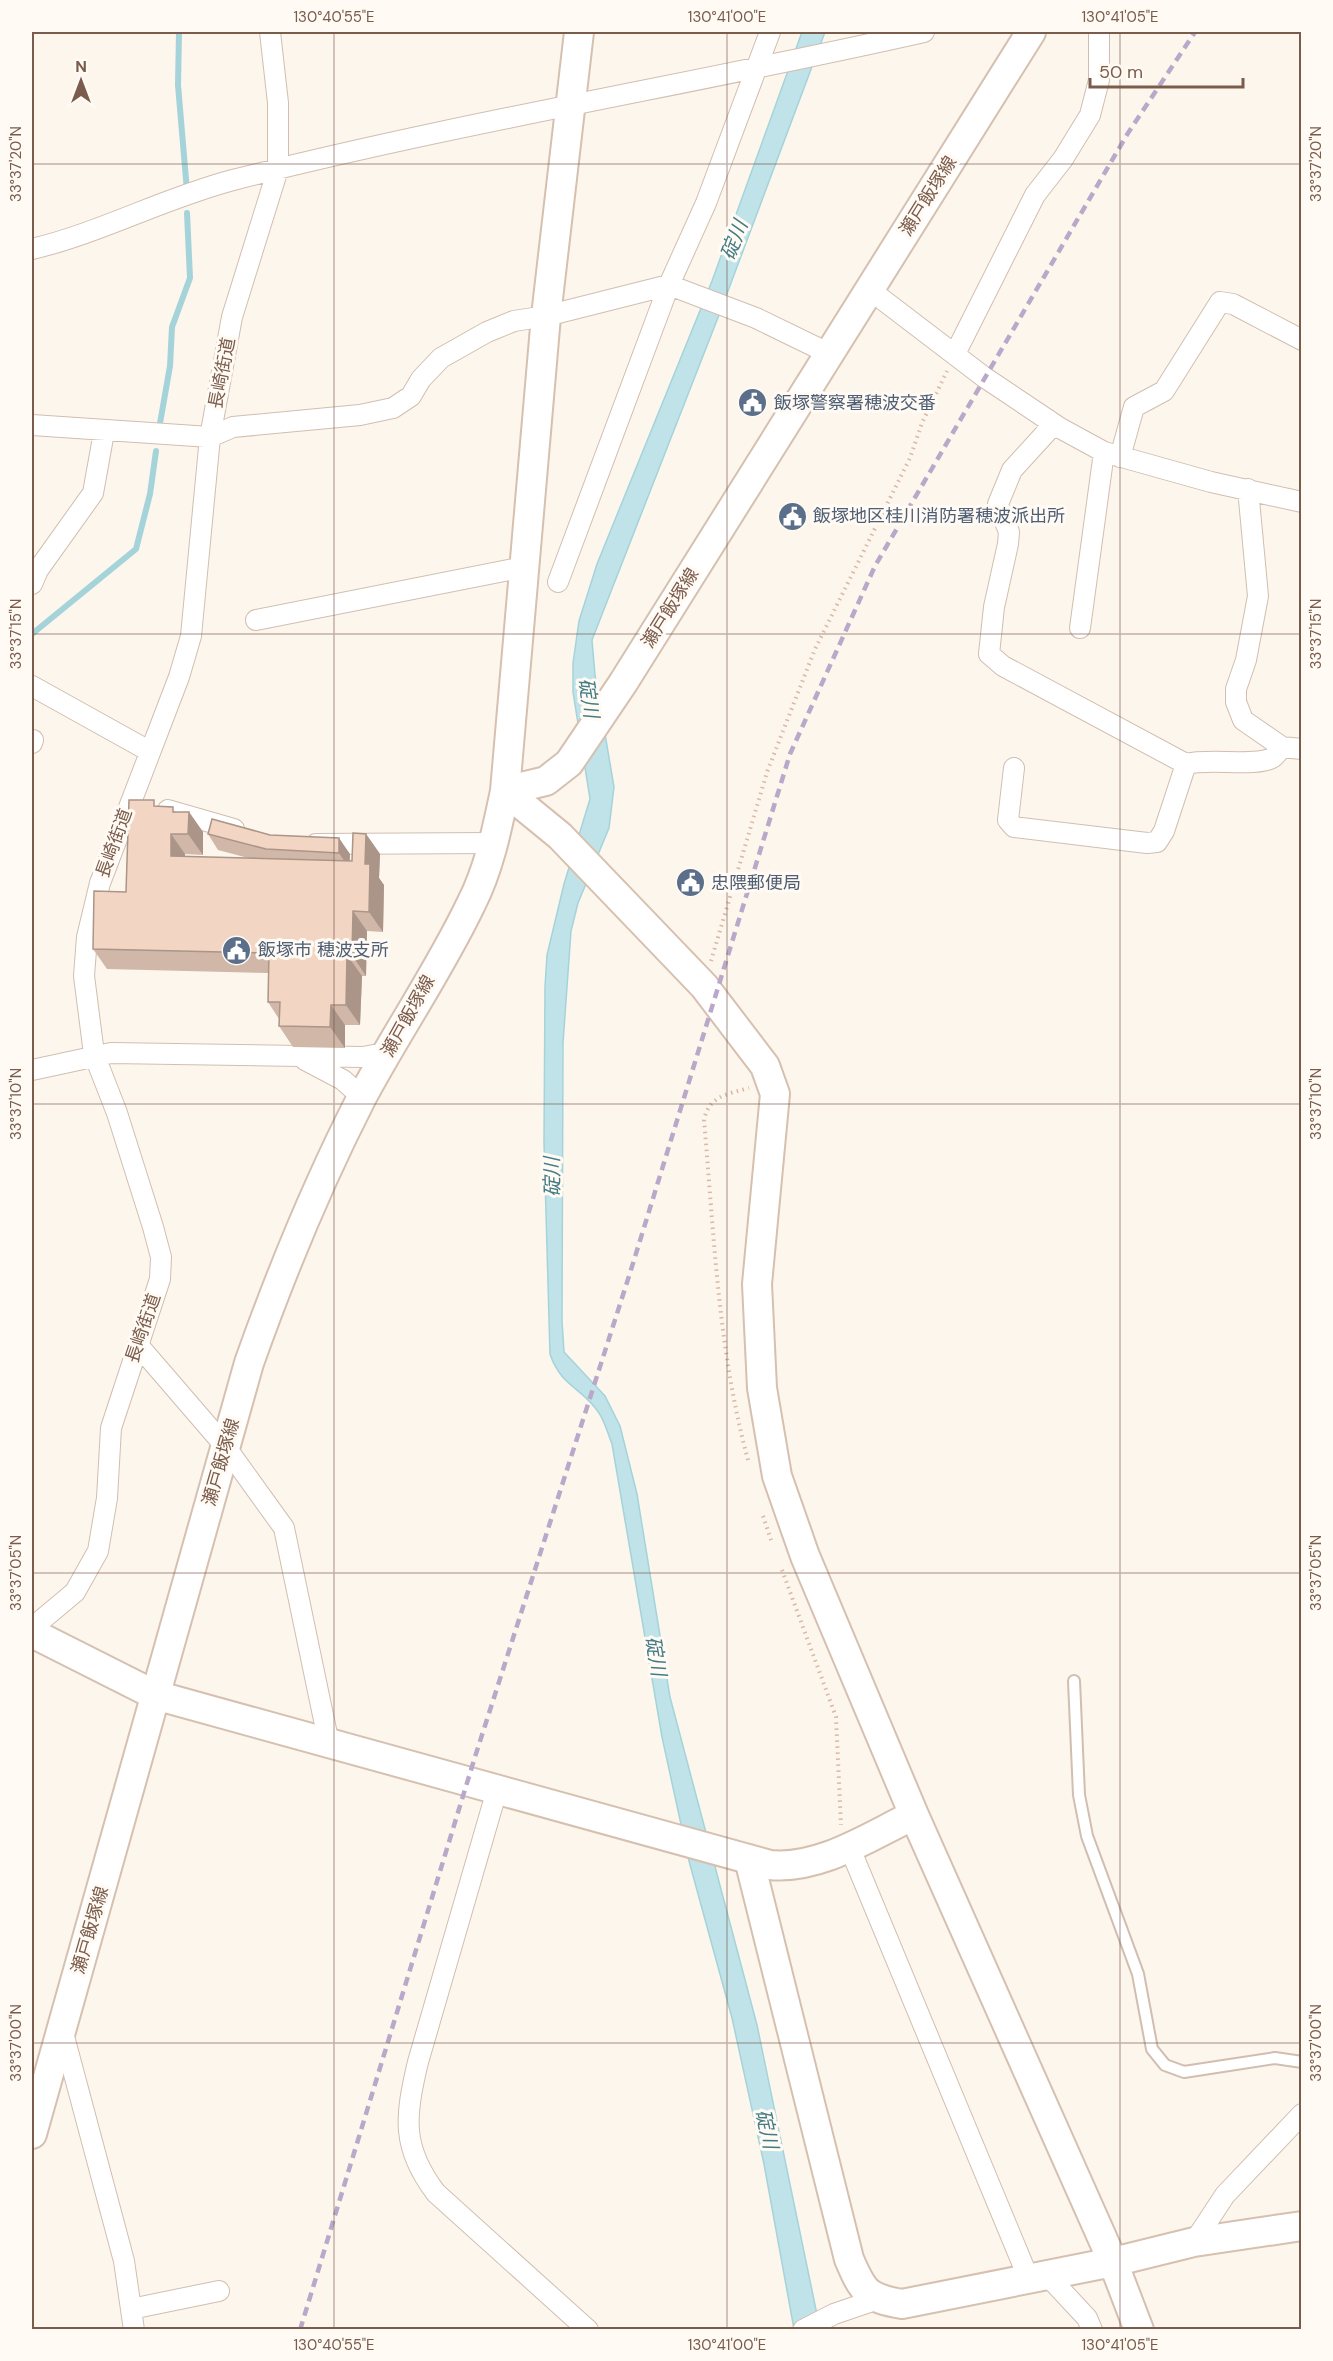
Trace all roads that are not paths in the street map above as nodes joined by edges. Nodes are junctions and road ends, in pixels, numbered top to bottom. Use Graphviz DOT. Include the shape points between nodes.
graph roads {
  1 [pos="270,32"];
  2 [pos="579,32"];
  3 [pos="770,32"];
  4 [pos="924,32"];
  5 [pos="1031,32"];
  6 [pos="1099,32"];
  7 [pos="859,42"];
  8 [pos="762,68"];
  9 [pos="572,103"];
  10 [pos="278,169"];
  11 [pos="32,249"];
  12 [pos="672,286"];
  13 [pos="870,290"];
  14 [pos="546,316"];
  15 [pos="1302,340"];
  16 [pos="830,354"];
  17 [pos="955,354"];
  18 [pos="1054,424"];
  19 [pos="32,425"];
  20 [pos="104,432"];
  21 [pos="210,437"];
  22 [pos="1112,455"];
  23 [pos="1248,489"];
  24 [pos="1302,502"];
  25 [pos="524,567"];
  26 [pos="558,582"];
  27 [pos="32,584"];
  28 [pos="256,620"];
  29 [pos="1080,628"];
  30 [pos="32,686"];
  31 [pos="1292,748"];
  32 [pos="149,751"];
  33 [pos="1186,764"];
  34 [pos="1014,768"];
  35 [pos="505,791"];
  36 [pos="130,799"];
  37 [pos="255,835"];
  38 [pos="297,843"];
  39 [pos="494,843"];
  40 [pos="390,1048"];
  41 [pos="94,1054"];
  42 [pos="297,1057"];
  43 [pos="32,1070"];
  44 [pos="362,1097"];
  45 [pos="138,1345"];
  46 [pos="225,1446"];
  47 [pos="32,1628"];
  48 [pos="32,1633"];
  49 [pos="1074,1681"];
  50 [pos="155,1695"];
  51 [pos="329,1744"];
  52 [pos="497,1790"];
  53 [pos="914,1815"];
  54 [pos="849,1846"];
  55 [pos="749,1859"];
  56 [pos="63,2029"];
  57 [pos="1302,2062"];
  58 [pos="1302,2114"];
  59 [pos="32,2134"];
  60 [pos="1302,2226"];
  61 [pos="1194,2242"];
  62 [pos="1113,2262"];
  63 [pos="1037,2276"];
  64 [pos="219,2291"];
  65 [pos="875,2300"];
  66 [pos="131,2309"];
  67 [pos="134,2330"];
  68 [pos="588,2330"];
  69 [pos="803,2330"];
  70 [pos="1092,2330"];
  71 [pos="1139,2330"];
  1 -- 10 [label="street, 長崎街道" via="278,103"];
  2 -- 9 [label="street"];
  3 -- 8 [label="street"];
  4 -- 7 [label="street"];
  5 -- 13 [label="street, 瀬戸飯塚線"];
  6 -- 17 [label="street" via="1099,80 1090,115 1035,195"];
  7 -- 8 [label="street"];
  8 -- 9 [label="street"];
  8 -- 12 [label="street"];
  9 -- 10 [label="street"];
  9 -- 14 [label="street"];
  10 -- 11 [label="street" via="229,181"];
  10 -- 21 [label="street, 長崎街道" via="232,317"];
  12 -- 14 [label="street"];
  12 -- 16 [label="street" via="756,318"];
  12 -- 26 [label="street"];
  13 -- 16 [label="street, 瀬戸飯塚線"];
  13 -- 17 [label="street"];
  14 -- 21 [label="street" via="514,321 441,358 411,396 393,408 233,428"];
  14 -- 25 [label="street"];
  15 -- 22 [label="street" via="1233,304 1220,302 1164,391 1134,407"];
  16 -- 35 [label="street, 瀬戸飯塚線" via="569,763 546,781"];
  17 -- 18 [label="street"];
  18 -- 22 [label="street"];
  18 -- 33 [label="street" via="1012,470 998,504 1009,532 989,654 1003,666"];
  19 -- 20 [label="street"];
  20 -- 21 [label="street"];
  20 -- 27 [label="street" via="93,493"];
  21 -- 32 [label="street, 長崎街道" via="192,636"];
  22 -- 23 [label="street"];
  22 -- 29 [label="street"];
  23 -- 24 [label="street"];
  23 -- 31 [label="street" via="1258,596 1236,702 1242,720"];
  25 -- 28 [label="street"];
  25 -- 35 [label="street"];
  30 -- 32 [label="street"];
  31 -- 33 [label="street" via="1259,761 1200,760"];
  32 -- 36 [label="street, 長崎街道"];
  33 -- 34 [label="street" via="1164,831 1157,842 1147,843 1014,826 1008,820"];
  35 -- 39 [label="street, 瀬戸飯塚線"];
  35 -- 53 [label="street" via="560,836 621,897 704,986 765,1066 775,1094 757,1284 762,1388 777,1476 805,1556"];
  36 -- 37 [label="street"];
  36 -- 41 [label="street, 長崎街道" via="100,883 87,937 84,976"];
  38 -- 39 [label="street"];
  39 -- 40 [label="street, 瀬戸飯塚線" via="472,903"];
  40 -- 42 [label="street" via="363,1057"];
  40 -- 44 [label="street, 瀬戸飯塚線"];
  41 -- 42 [label="street"];
  41 -- 43 [label="street"];
  41 -- 45 [label="street, 長崎街道" via="117,1113 161,1257 160,1279"];
  42 -- 44 [label="street" via="343,1080"];
  44 -- 46 [label="street, 瀬戸飯塚線" via="283,1268"];
  45 -- 46 [label="street"];
  45 -- 47 [label="street, 長崎街道" via="111,1428 107,1498 98,1551 75,1592"];
  46 -- 50 [label="street, 瀬戸飯塚線"];
  46 -- 51 [label="street" via="284,1527"];
  48 -- 50 [label="street"];
  49 -- 57 [label="lane" via="1079,1795 1087,1836 1138,1974 1152,2049 1165,2065 1184,2072 1275,2058"];
  50 -- 51 [label="street"];
  50 -- 56 [label="street, 瀬戸飯塚線"];
  51 -- 52 [label="street"];
  52 -- 55 [label="street"];
  52 -- 68 [label="street" via="418,2062 408,2102 409,2141 419,2171 436,2193"];
  53 -- 54 [label="street"];
  53 -- 62 [label="street"];
  54 -- 55 [label="street" via="790,1867"];
  54 -- 63 [label="street"];
  55 -- 65 [label="street" via="849,2259 858,2281"];
  56 -- 59 [label="street, 瀬戸飯塚線"];
  56 -- 66 [label="street" via="124,2261"];
  58 -- 61 [label="street" via="1225,2195"];
  60 -- 61 [label="street"];
  61 -- 62 [label="street"];
  62 -- 63 [label="street"];
  62 -- 71 [label="street"];
  63 -- 65 [label="street" via="902,2304"];
  63 -- 70 [label="street" via="1087,2318"];
  64 -- 66 [label="street"];
  65 -- 69 [label="street"];
  66 -- 67 [label="street"];
}
